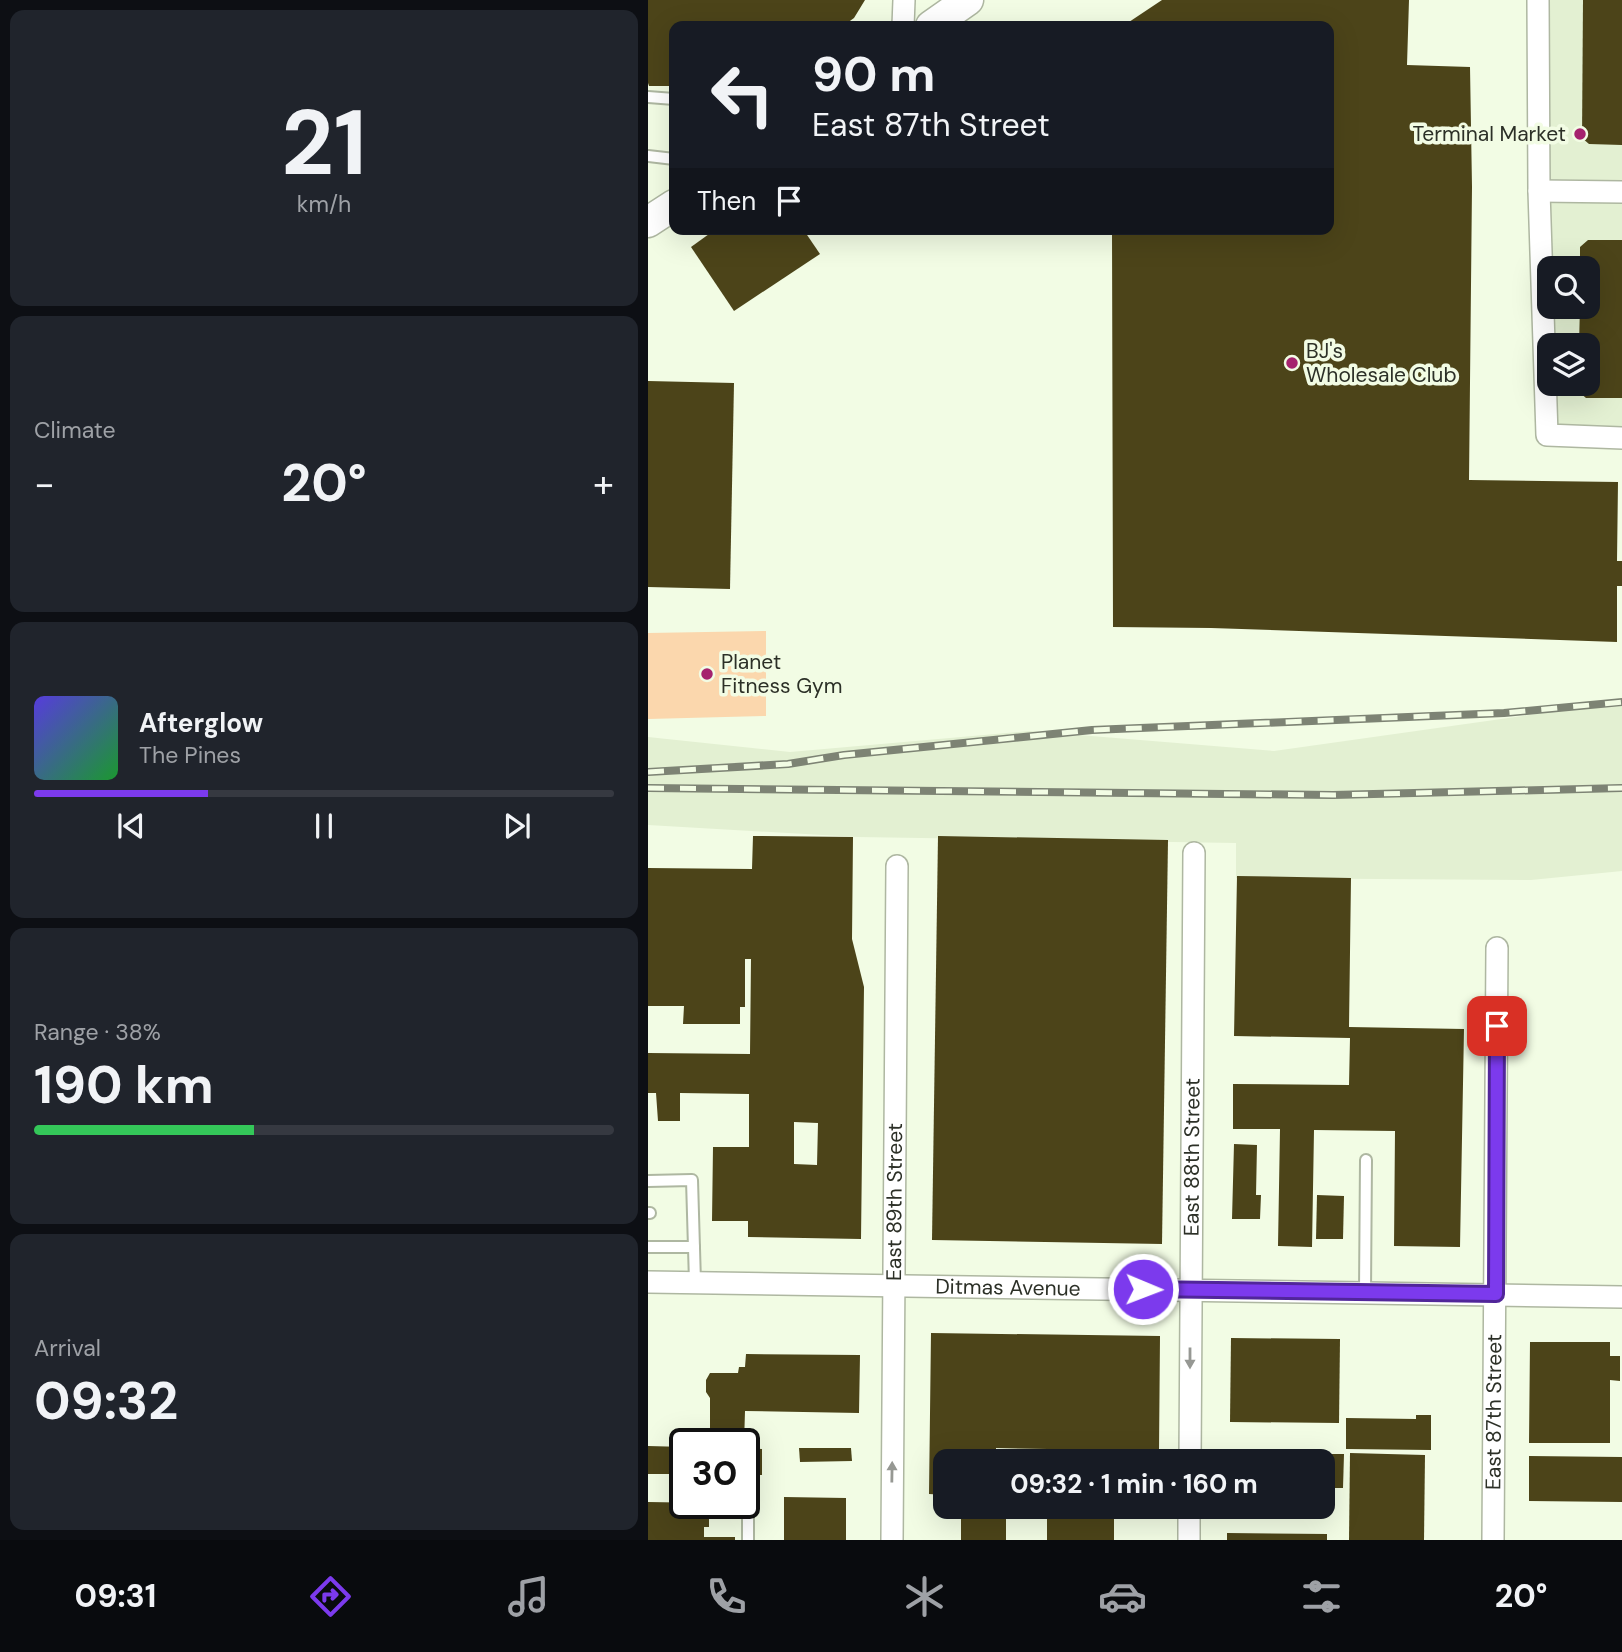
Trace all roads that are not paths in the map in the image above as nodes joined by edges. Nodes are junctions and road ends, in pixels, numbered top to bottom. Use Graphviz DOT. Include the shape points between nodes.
graph roads {
  1 [pos="904,0"];
  2 [pos="968,0"];
  3 [pos="1538,0"];
  4 [pos="904,21"];
  5 [pos="938,21"];
  6 [pos="648,97"];
  7 [pos="669,99"];
  8 [pos="648,156"];
  9 [pos="669,156"];
  10 [pos="1539,191"];
  11 [pos="1623,192"];
  12 [pos="669,208"];
  13 [pos="648,222"];
  14 [pos="1623,438"];
  15 [pos="1194,853"];
  16 [pos="897,866"];
  17 [pos="1497,948"];
  18 [pos="1366,1160"];
  19 [pos="648,1181"];
  20 [pos="680,1213"];
  21 [pos="692,1213"];
  22 [pos="648,1247"];
  23 [pos="694,1247"];
  24 [pos="648,1282"];
  25 [pos="695,1282"];
  26 [pos="895,1285"];
  27 [pos="1191,1290"];
  28 [pos="1365,1293"];
  29 [pos="1496,1294"];
  30 [pos="1623,1297"];
  31 [pos="1190,1449"];
  32 [pos="748,1519"];
  33 [pos="1189,1519"];
  34 [pos="748,1540"];
  35 [pos="892,1540"];
  36 [pos="1189,1540"];
  37 [pos="1493,1540"];
  1 -- 4 [label="street"];
  2 -- 5 [label="main road"];
  3 -- 10 [label="street"];
  6 -- 7 [label="lane"];
  8 -- 9 [label="lane"];
  10 -- 11 [label="street"];
  10 -- 14 [label="street" via="1547,435"];
  12 -- 13 [label="main road"];
  15 -- 27 [label="street, East 88th Street"];
  16 -- 26 [label="street, East 89th Street"];
  17 -- 29 [label="street, East 87th Street"];
  18 -- 28 [label="lane"];
  19 -- 21 [label="lane" via="692,1180"];
  20 -- 21 [label="lane"];
  21 -- 23 [label="lane"];
  22 -- 23 [label="lane"];
  23 -- 25 [label="lane"];
  24 -- 25 [label="street, Ditmas Avenue"];
  25 -- 26 [label="street, Ditmas Avenue"];
  26 -- 27 [label="street, Ditmas Avenue"];
  35 -- 26 [label="street, East 89th Street, one-way"];
  27 -- 28 [label="street, Ditmas Avenue"];
  27 -- 31 [label="street, East 88th Street, one-way"];
  28 -- 29 [label="street, Ditmas Avenue"];
  29 -- 30 [label="street, Ditmas Avenue"];
  29 -- 37 [label="street, East 87th Street"];
  32 -- 34 [label="lane"];
  33 -- 36 [label="street"];
}
